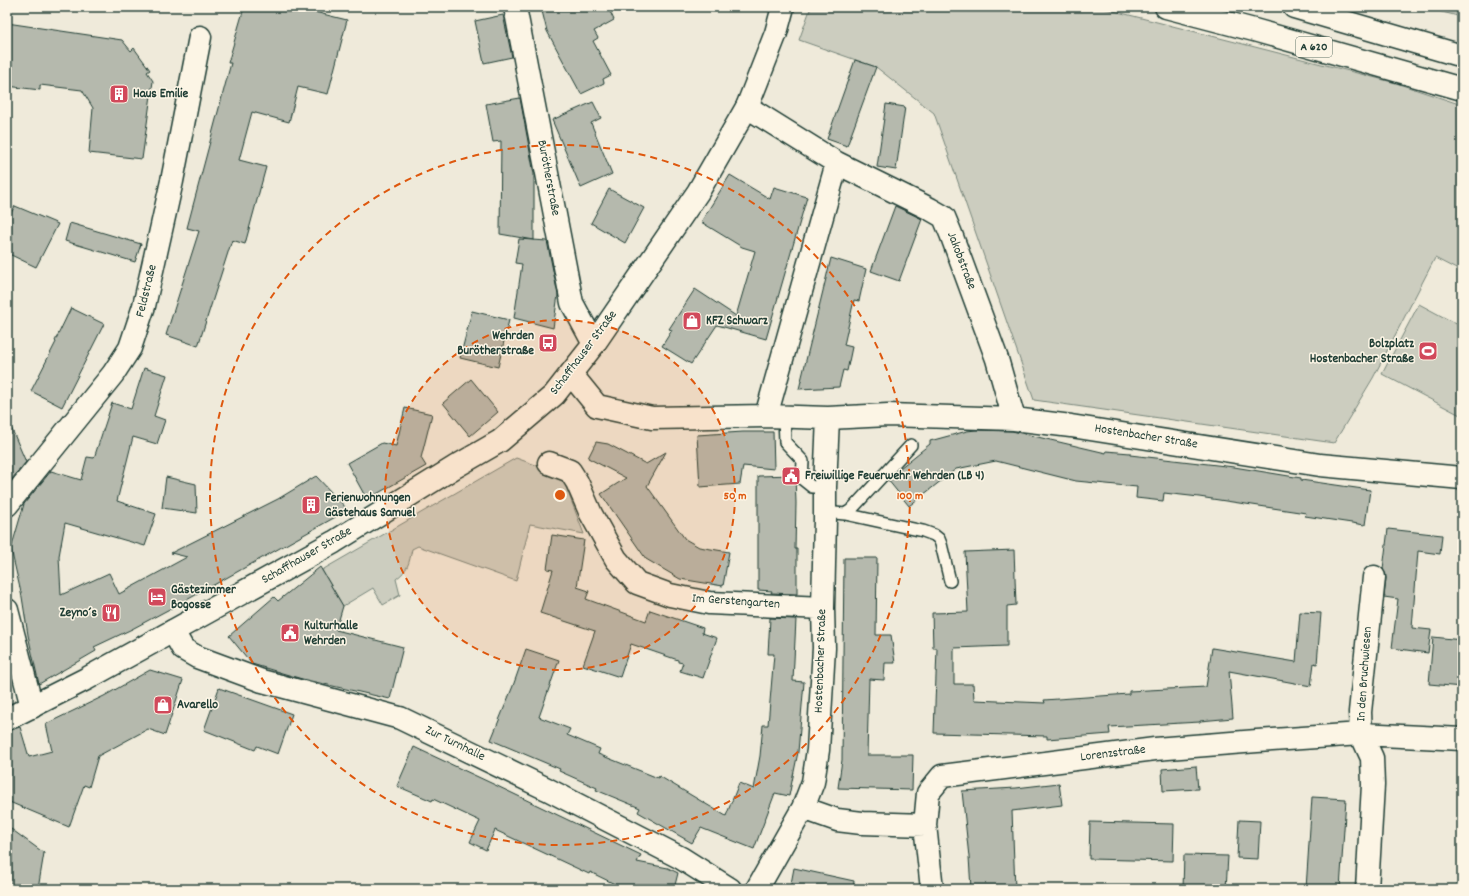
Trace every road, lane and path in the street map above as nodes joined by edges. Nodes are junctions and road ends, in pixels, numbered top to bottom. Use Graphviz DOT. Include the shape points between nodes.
graph roads {
  1 [pos="515,7"];
  2 [pos="783,7"];
  3 [pos="1166,7"];
  4 [pos="1294,7"];
  5 [pos="200,38"];
  6 [pos="1462,56"];
  7 [pos="1462,89"];
  8 [pos="747,107"];
  9 [pos="837,163"];
  10 [pos="594,344"];
  11 [pos="571,374"];
  12 [pos="775,416"];
  13 [pos="828,418"];
  14 [pos="1014,419"];
  15 [pos="911,445"];
  16 [pos="549,463"];
  17 [pos="1462,478"];
  18 [pos="825,487"];
  19 [pos="7,505"];
  20 [pos="835,513"];
  21 [pos="1374,577"];
  22 [pos="950,581"];
  23 [pos="823,608"];
  24 [pos="7,610"];
  25 [pos="173,631"];
  26 [pos="32,707"];
  27 [pos="7,720"];
  28 [pos="1361,734"];
  29 [pos="1462,739"];
  30 [pos="803,808"];
  31 [pos="925,824"];
  32 [pos="730,889"];
  33 [pos="756,889"];
  34 [pos="932,889"];
  35 [pos="1367,889"];
  1 -- 10 [label="main road, Burötherstraße" via="572,303"];
  2 -- 8 [label="main road, Schaffhauser Straße" via="776,33"];
  3 -- 7 [label="main road, A 620"];
  4 -- 6 [label="main road, A 620"];
  5 -- 19 [label="main road, Feldstraße" via="172,181 141,316 130,348 113,374"];
  8 -- 9 [label="main road, Jakobstraße"];
  8 -- 10 [label="main road, Schaffhauser Straße" via="698,192"];
  9 -- 12 [label="main road"];
  9 -- 14 [label="main road, Jakobstraße" via="944,217 997,359"];
  10 -- 11 [label="main road, Schaffhauser Straße"];
  11 -- 12 [label="main road, Hostenbacher Straße" via="597,406 652,418"];
  11 -- 25 [label="main road, Schaffhauser Straße" via="554,395 500,441 334,542"];
  12 -- 13 [label="main road, Hostenbacher Straße"];
  12 -- 18 [label="lane" via="785,442 803,461 802,479 812,487"];
  13 -- 14 [label="main road, Hostenbacher Straße" via="888,415"];
  13 -- 18 [label="main road, Hostenbacher Straße"];
  14 -- 17 [label="main road, Hostenbacher Straße" via="1320,464"];
  15 -- 20 [label="lane" via="859,502"];
  16 -- 23 [label="main road, Im Gerstengarten" via="570,471 616,559 637,583 670,595 709,603"];
  18 -- 20 [label="main road, Hostenbacher Straße"];
  20 -- 22 [label="lane" via="912,528 934,535 941,544"];
  20 -- 23 [label="main road, Hostenbacher Straße"];
  21 -- 28 [label="main road, In den Bruchwiesen" via="1360,712"];
  23 -- 30 [label="main road, Hostenbacher Straße" via="824,648 818,750 812,782"];
  24 -- 26 [label="main road"];
  25 -- 26 [label="main road, Schaffhauser Straße"];
  25 -- 32 [label="main road, Zur Turnhalle" via="183,649 198,657 262,681 400,718 547,789 681,858"];
  26 -- 27 [label="main road, Schaffhauser Straße"];
  28 -- 29 [label="main road, Lorenzstraße"];
  28 -- 31 [label="main road, Lorenzstraße" via="1155,749 942,776 928,793"];
  28 -- 35 [label="main road, In den Bruchwiesen" via="1372,758 1373,785"];
  30 -- 31 [label="main road" via="837,820"];
  30 -- 33 [label="main road, Hostenbacher Straße"];
  31 -- 34 [label="main road, Lorenzstraße"];
}
